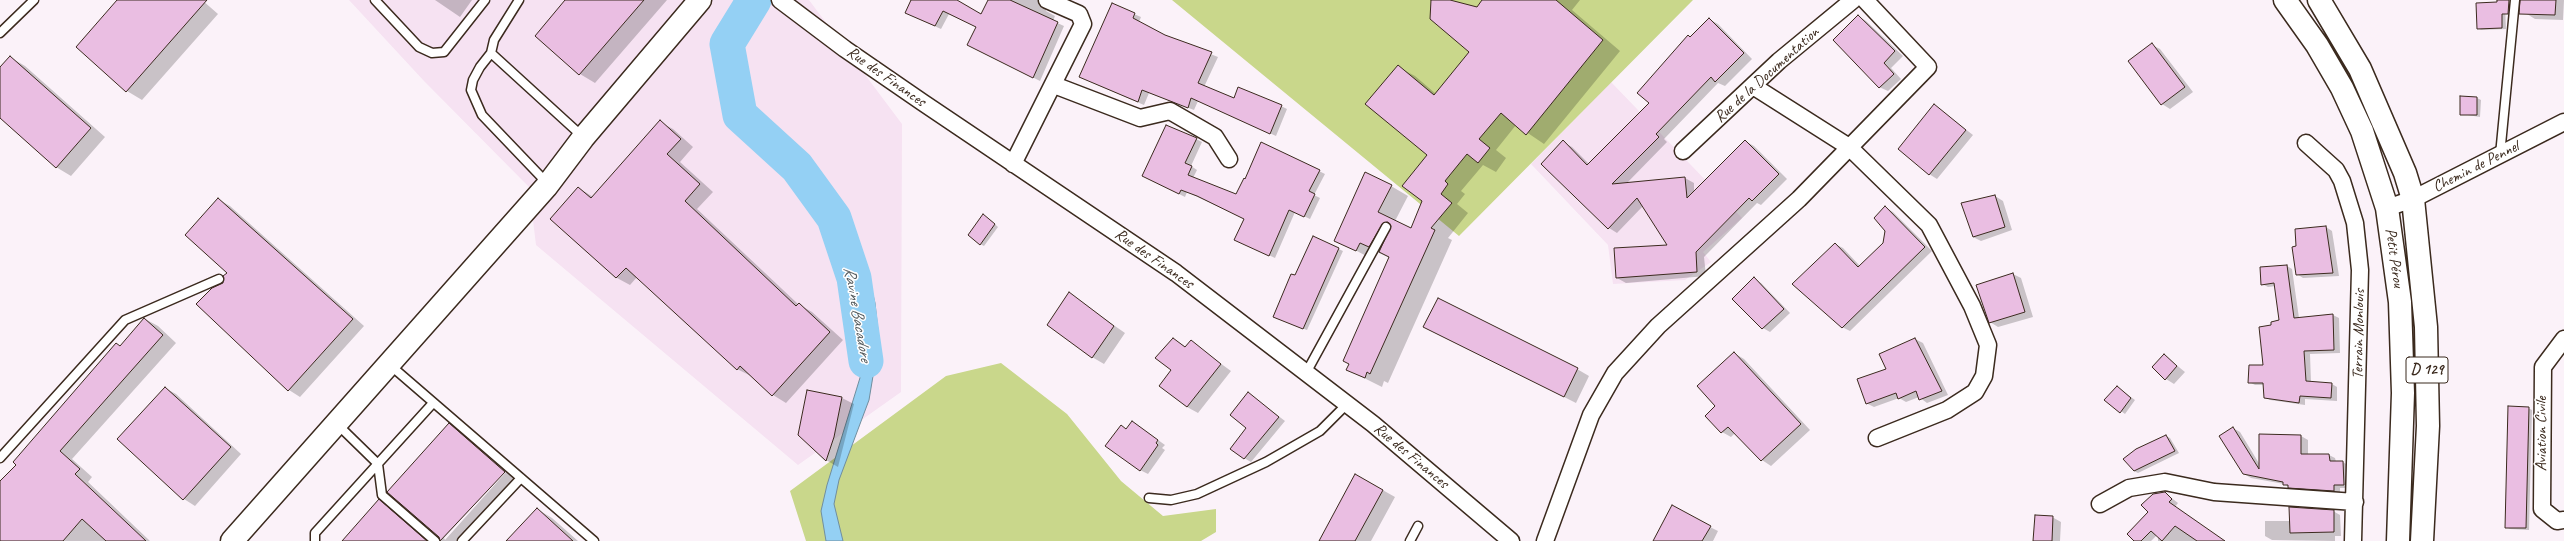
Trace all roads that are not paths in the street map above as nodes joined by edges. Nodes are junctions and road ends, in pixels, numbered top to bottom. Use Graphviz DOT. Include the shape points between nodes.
graph roads {
  1 [pos="34,0"];
  2 [pos="375,0"];
  3 [pos="485,0"];
  4 [pos="519,0"];
  5 [pos="700,0"];
  6 [pos="780,0"];
  7 [pos="1047,0"];
  8 [pos="1853,0"];
  9 [pos="1865,0"];
  10 [pos="2285,0"];
  11 [pos="2319,0"];
  12 [pos="2515,0"];
  13 [pos="0,33"];
  14 [pos="491,53"];
  15 [pos="1054,85"];
  16 [pos="1752,86"];
  17 [pos="2564,122"];
  18 [pos="583,138"];
  19 [pos="2306,143"];
  20 [pos="1849,147"];
  21 [pos="1683,152"];
  22 [pos="2500,155"];
  23 [pos="1229,159"];
  24 [pos="1013,164"];
  25 [pos="548,184"];
  26 [pos="2413,199"];
  27 [pos="2387,208"];
  28 [pos="1386,227"];
  29 [pos="219,279"];
  30 [pos="2564,339"];
  31 [pos="389,364"];
  32 [pos="1306,373"];
  33 [pos="433,403"];
  34 [pos="1347,404"];
  35 [pos="336,423"];
  36 [pos="1877,438"];
  37 [pos="0,458"];
  38 [pos="378,464"];
  39 [pos="520,478"];
  40 [pos="1150,498"];
  41 [pos="2356,502"];
  42 [pos="2100,504"];
  43 [pos="2564,520"];
  44 [pos="1418,526"];
  45 [pos="232,541"];
  46 [pos="315,541"];
  47 [pos="435,541"];
  48 [pos="462,541"];
  49 [pos="594,541"];
  50 [pos="1410,541"];
  51 [pos="1511,541"];
  52 [pos="1545,541"];
  53 [pos="2353,541"];
  54 [pos="2398,541"];
  55 [pos="2422,541"];
  1 -- 13 [label="lane"];
  2 -- 3 [label="lane" via="419,47 432,53 444,52"];
  4 -- 14 [label="lane" via="494,40"];
  5 -- 18 [label="main road"];
  6 -- 24 [label="street, Rue des Finances" via="845,49"];
  7 -- 15 [label="street" via="1079,14 1084,21"];
  8 -- 16 [label="street, Rue de la Documentation"];
  9 -- 20 [label="street" via="1928,67"];
  10 -- 27 [label="main road, Petit Pérou / D 129" via="2318,45 2342,88 2362,131"];
  11 -- 26 [label="main road, Petit Pérou / D 129" via="2360,68 2405,173"];
  12 -- 22 [label="lane"];
  14 -- 18 [label="lane"];
  14 -- 25 [label="lane" via="473,80 471,90 474,102 482,115"];
  15 -- 23 [label="street" via="1140,118 1170,111 1215,137"];
  15 -- 24 [label="street"];
  16 -- 20 [label="street"];
  16 -- 21 [label="street, Rue de la Documentation"];
  17 -- 22 [label="street, Chemin de Pennel"];
  18 -- 25 [label="main road"];
  19 -- 41 [label="street, Terrain Monlouis" via="2336,170 2355,223 2360,270"];
  20 -- 36 [label="street" via="1929,225 1972,306 1988,345 1984,376 1975,392 1947,410"];
  20 -- 52 [label="street" via="1799,199 1658,326 1615,373 1591,415"];
  22 -- 26 [label="street, Chemin de Pennel"];
  24 -- 32 [label="street, Rue des Finances" via="1176,273"];
  25 -- 31 [label="main road"];
  26 -- 27 [label="street, Chemin de Pennel"];
  26 -- 55 [label="main road, Petit Pérou / D 129" via="2426,327 2428,426"];
  27 -- 54 [label="main road, Petit Pérou / D 129" via="2400,302 2402,363"];
  28 -- 32 [label="lane"];
  29 -- 37 [label="lane" via="125,320"];
  30 -- 43 [label="street, Aviation Civile" via="2543,367 2542,509 2557,521"];
  31 -- 33 [label="lane"];
  31 -- 35 [label="main road"];
  32 -- 34 [label="street, Rue des Finances"];
  33 -- 38 [label="lane"];
  33 -- 39 [label="lane"];
  34 -- 40 [label="lane" via="1320,431 1252,468 1197,494 1171,500"];
  34 -- 51 [label="street, Rue des Finances"];
  35 -- 38 [label="lane"];
  35 -- 45 [label="main road"];
  38 -- 46 [label="lane" via="315,533"];
  38 -- 47 [label="lane" via="382,494"];
  39 -- 48 [label="lane"];
  39 -- 49 [label="lane"];
  41 -- 42 [label="street" via="2214,492 2165,482 2130,488"];
  41 -- 53 [label="street, Terrain Monlouis"];
  44 -- 50 [label="lane"];
}
